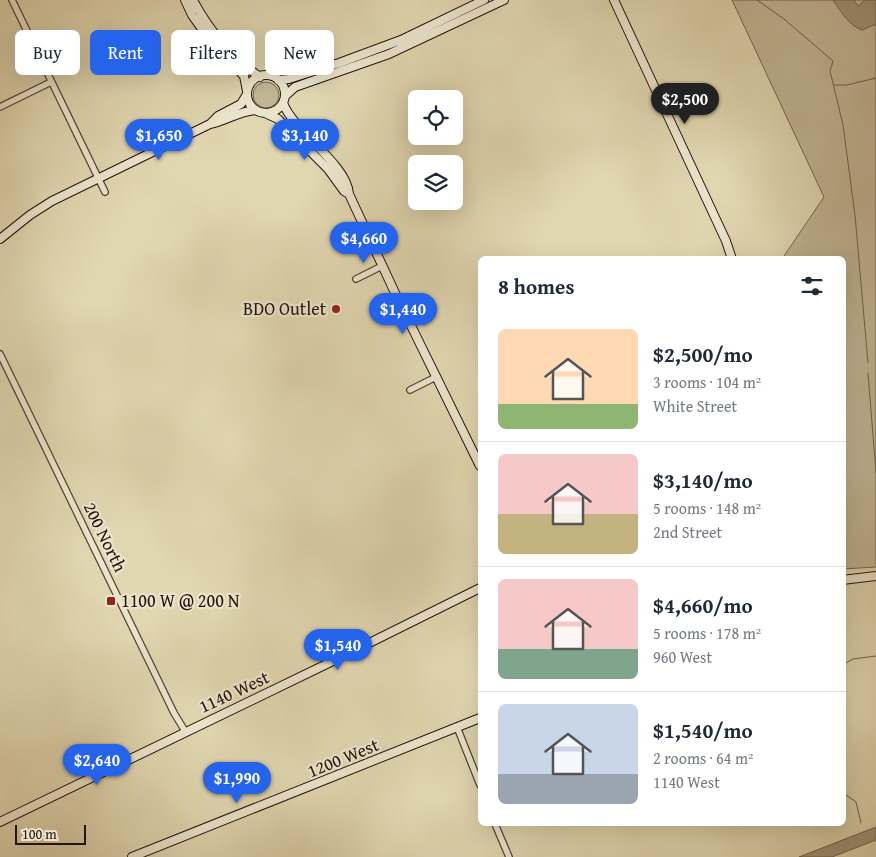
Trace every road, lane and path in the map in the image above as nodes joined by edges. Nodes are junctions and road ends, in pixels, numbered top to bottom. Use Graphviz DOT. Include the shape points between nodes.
graph roads {
  1 [pos="12,0"];
  2 [pos="185,0"];
  3 [pos="193,0"];
  4 [pos="484,0"];
  5 [pos="504,0"];
  6 [pos="614,0"];
  7 [pos="260,77"];
  8 [pos="278,80"];
  9 [pos="51,82"];
  10 [pos="247,92"];
  11 [pos="284,100"];
  12 [pos="0,107"];
  13 [pos="256,110"];
  14 [pos="266,114"];
  15 [pos="210,124"];
  16 [pos="98,179"];
  17 [pos="105,192"];
  18 [pos="349,194"];
  19 [pos="0,239"];
  20 [pos="731,256"];
  21 [pos="382,266"];
  22 [pos="356,279"];
  23 [pos="0,354"];
  24 [pos="436,377"];
  25 [pos="410,390"];
  26 [pos="478,462"];
  27 [pos="876,576"];
  28 [pos="846,580"];
  29 [pos="478,589"];
  30 [pos="478,719"];
  31 [pos="457,727"];
  32 [pos="185,731"];
  33 [pos="478,780"];
  34 [pos="0,822"];
  35 [pos="497,826"];
  36 [pos="132,857"];
  37 [pos="509,857"];
  1 -- 9 [label="street"];
  2 -- 10 [label="street" via="207,36 244,76"];
  3 -- 7 [label="street" via="212,32"];
  4 -- 8 [label="street" via="368,53"];
  5 -- 11 [label="street" via="389,54 294,87"];
  6 -- 20 [label="street"];
  7 -- 8 [label="street" via="270,76"];
  7 -- 10 [label="street"];
  8 -- 11 [label="street" via="284,88"];
  9 -- 12 [label="street"];
  9 -- 16 [label="street"];
  10 -- 13 [label="street" via="249,104"];
  10 -- 15 [label="street" via="241,104"];
  11 -- 14 [label="street" via="278,109"];
  11 -- 18 [label="street" via="289,116 330,161 348,187"];
  13 -- 14 [label="street"];
  13 -- 15 [label="street"];
  14 -- 18 [label="street" via="278,119"];
  15 -- 16 [label="street"];
  16 -- 17 [label="street"];
  16 -- 19 [label="street" via="40,208"];
  18 -- 21 [label="street"];
  21 -- 22 [label="street"];
  21 -- 24 [label="street"];
  23 -- 32 [label="street, 200 North"];
  24 -- 25 [label="street"];
  24 -- 26 [label="street"];
  27 -- 28 [label="street"];
  29 -- 32 [label="street, 1140 West"];
  30 -- 31 [label="street, 1200 West"];
  31 -- 33 [label="street"];
  31 -- 36 [label="street, 1200 West"];
  32 -- 34 [label="street, 1140 West"];
  35 -- 37 [label="street"];
}
